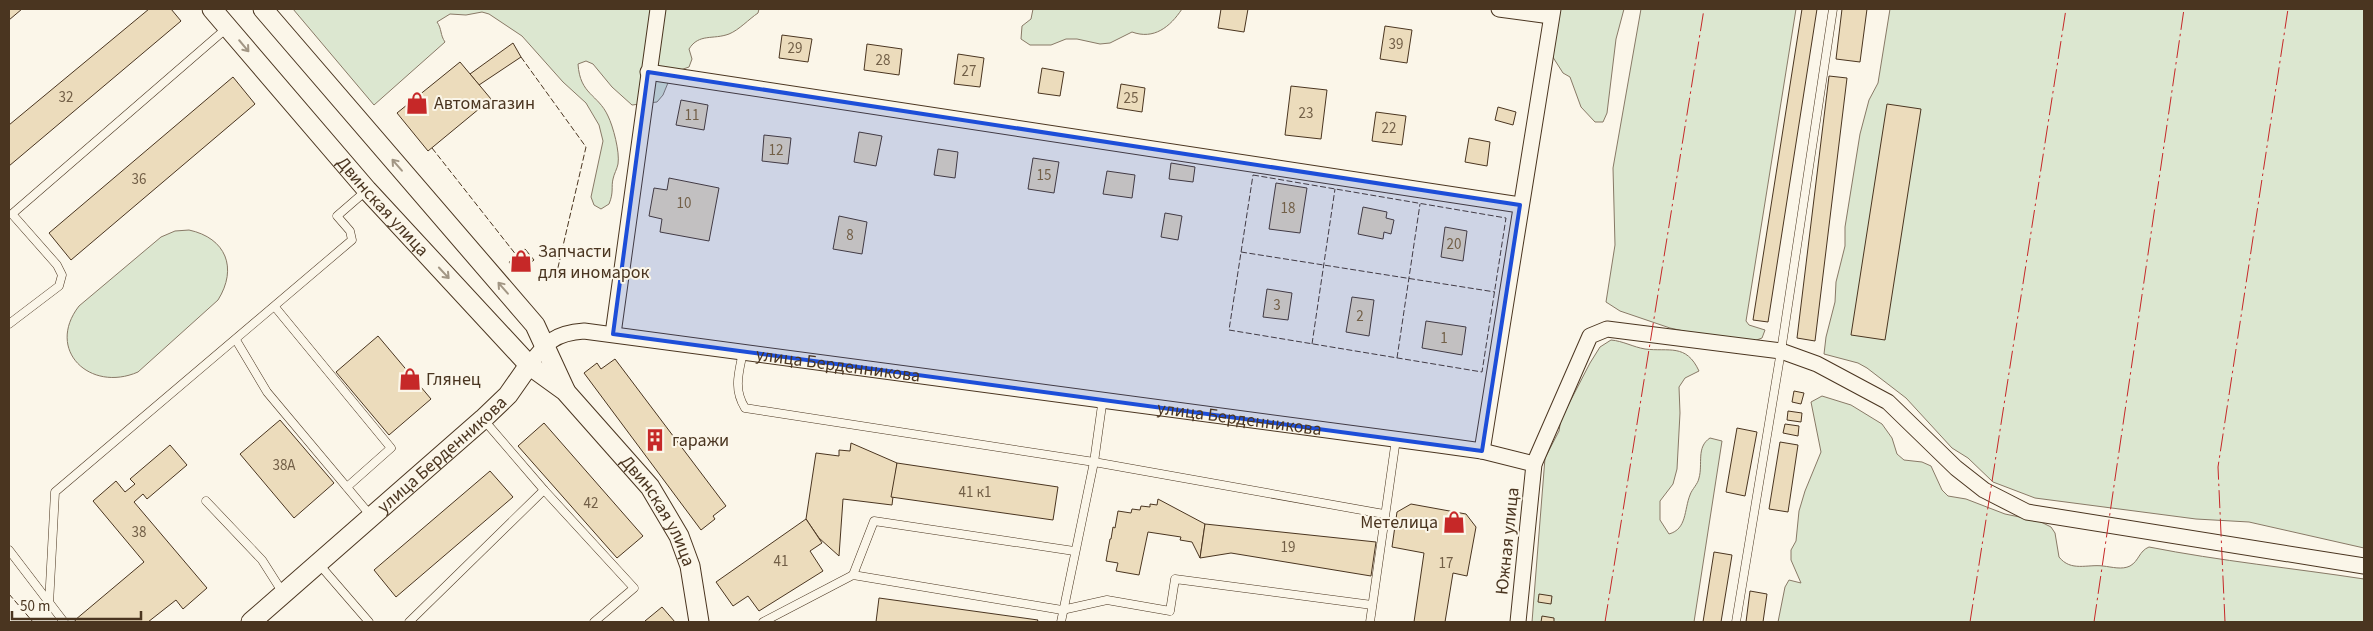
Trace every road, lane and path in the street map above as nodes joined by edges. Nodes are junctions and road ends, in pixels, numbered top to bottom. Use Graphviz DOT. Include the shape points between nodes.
graph roads {
  1 [pos="212,9"];
  2 [pos="263,9"];
  3 [pos="658,9"];
  4 [pos="1499,9"];
  5 [pos="1833,9"];
  6 [pos="1552,12"];
  7 [pos="228,26"];
  8 [pos="648,72"];
  9 [pos="367,190"];
  10 [pos="1520,205"];
  11 [pos="275,307"];
  12 [pos="9,324"];
  13 [pos="613,334"];
  14 [pos="236,340"];
  15 [pos="544,346"];
  16 [pos="1781,351"];
  17 [pos="743,352"];
  18 [pos="529,365"];
  19 [pos="566,391"];
  20 [pos="1103,398"];
  21 [pos="483,419"];
  22 [pos="1396,439"];
  23 [pos="1482,451"];
  24 [pos="1094,462"];
  25 [pos="1534,464"];
  26 [pos="347,487"];
  27 [pos="544,490"];
  28 [pos="206,501"];
  29 [pos="1384,514"];
  30 [pos="372,518"];
  31 [pos="9,550"];
  32 [pos="1074,551"];
  33 [pos="318,563"];
  34 [pos="2364,566"];
  35 [pos="853,575"];
  36 [pos="282,593"];
  37 [pos="49,604"];
  38 [pos="1372,605"];
  39 [pos="1062,610"];
  40 [pos="64,622"];
  41 [pos="251,622"];
  42 [pos="369,622"];
  43 [pos="409,622"];
  44 [pos="594,622"];
  45 [pos="699,622"];
  46 [pos="763,622"];
  47 [pos="1061,622"];
  48 [pos="1370,622"];
  49 [pos="1518,622"];
  50 [pos="1736,622"];
  1 -- 7 [label="street, Двинская улица"];
  15 -- 2 [label="street, Двинская улица, one-way" via="535,325"];
  3 -- 8 [label="street"];
  4 -- 6 [label="street"];
  5 -- 16 [label="lane"];
  6 -- 10 [label="street"];
  7 -- 9 [label="street, Двинская улица, one-way"];
  7 -- 12 [label="lane" via="12,214 62,275 59,286"];
  8 -- 10 [label="street"];
  8 -- 13 [label="street"];
  9 -- 11 [label="lane" via="337,216 350,231 352,240"];
  9 -- 18 [label="street, Двинская улица, one-way"];
  10 -- 23 [label="street"];
  11 -- 14 [label="lane"];
  11 -- 26 [label="lane" via="391,448"];
  13 -- 15 [label="street, улица Берденникова" via="565,332"];
  13 -- 17 [label="street, улица Берденникова"];
  14 -- 26 [label="lane" via="267,392"];
  14 -- 37 [label="lane" via="55,492"];
  15 -- 18 [label="street, улица Берденникова"];
  15 -- 19 [label="street, Двинская улица"];
  16 -- 25 [label="street, Южная улица" via="1607,329 1590,336"];
  16 -- 34 [label="street, Южная улица" via="1817,364 1888,402 1956,468 1984,490 2027,512"];
  16 -- 50 [label="lane"];
  17 -- 20 [label="street, улица Берденникова"];
  17 -- 24 [label="lane" via="737,387 745,408"];
  18 -- 19 [label="street, Двинская улица"];
  18 -- 21 [label="street, улица Берденникова" via="508,395"];
  19 -- 45 [label="street, Двинская улица" via="644,480 667,514 690,566"];
  20 -- 22 [label="street, улица Берденникова"];
  20 -- 24 [label="lane"];
  21 -- 27 [label="lane"];
  21 -- 30 [label="street, улица Берденникова"];
  22 -- 23 [label="street, улица Берденникова"];
  22 -- 29 [label="lane"];
  23 -- 25 [label="street, улица Берденникова"];
  24 -- 29 [label="lane"];
  24 -- 32 [label="lane"];
  25 -- 49 [label="street, Южная улица"];
  26 -- 30 [label="lane"];
  27 -- 43 [label="lane"];
  27 -- 44 [label="lane" via="634,588"];
  28 -- 36 [label="lane" via="262,560"];
  29 -- 38 [label="lane"];
  30 -- 33 [label="street, улица Берденникова"];
  31 -- 37 [label="lane"];
  32 -- 35 [label="lane" via="874,521"];
  32 -- 39 [label="lane"];
  33 -- 36 [label="street, улица Берденникова"];
  33 -- 42 [label="lane"];
  35 -- 39 [label="lane"];
  35 -- 46 [label="lane"];
  36 -- 41 [label="street, улица Берденникова"];
  37 -- 40 [label="lane"];
  38 -- 39 [label="lane" via="1175,579 1170,612 1106,600"];
  38 -- 48 [label="lane"];
  39 -- 47 [label="lane"];
}
